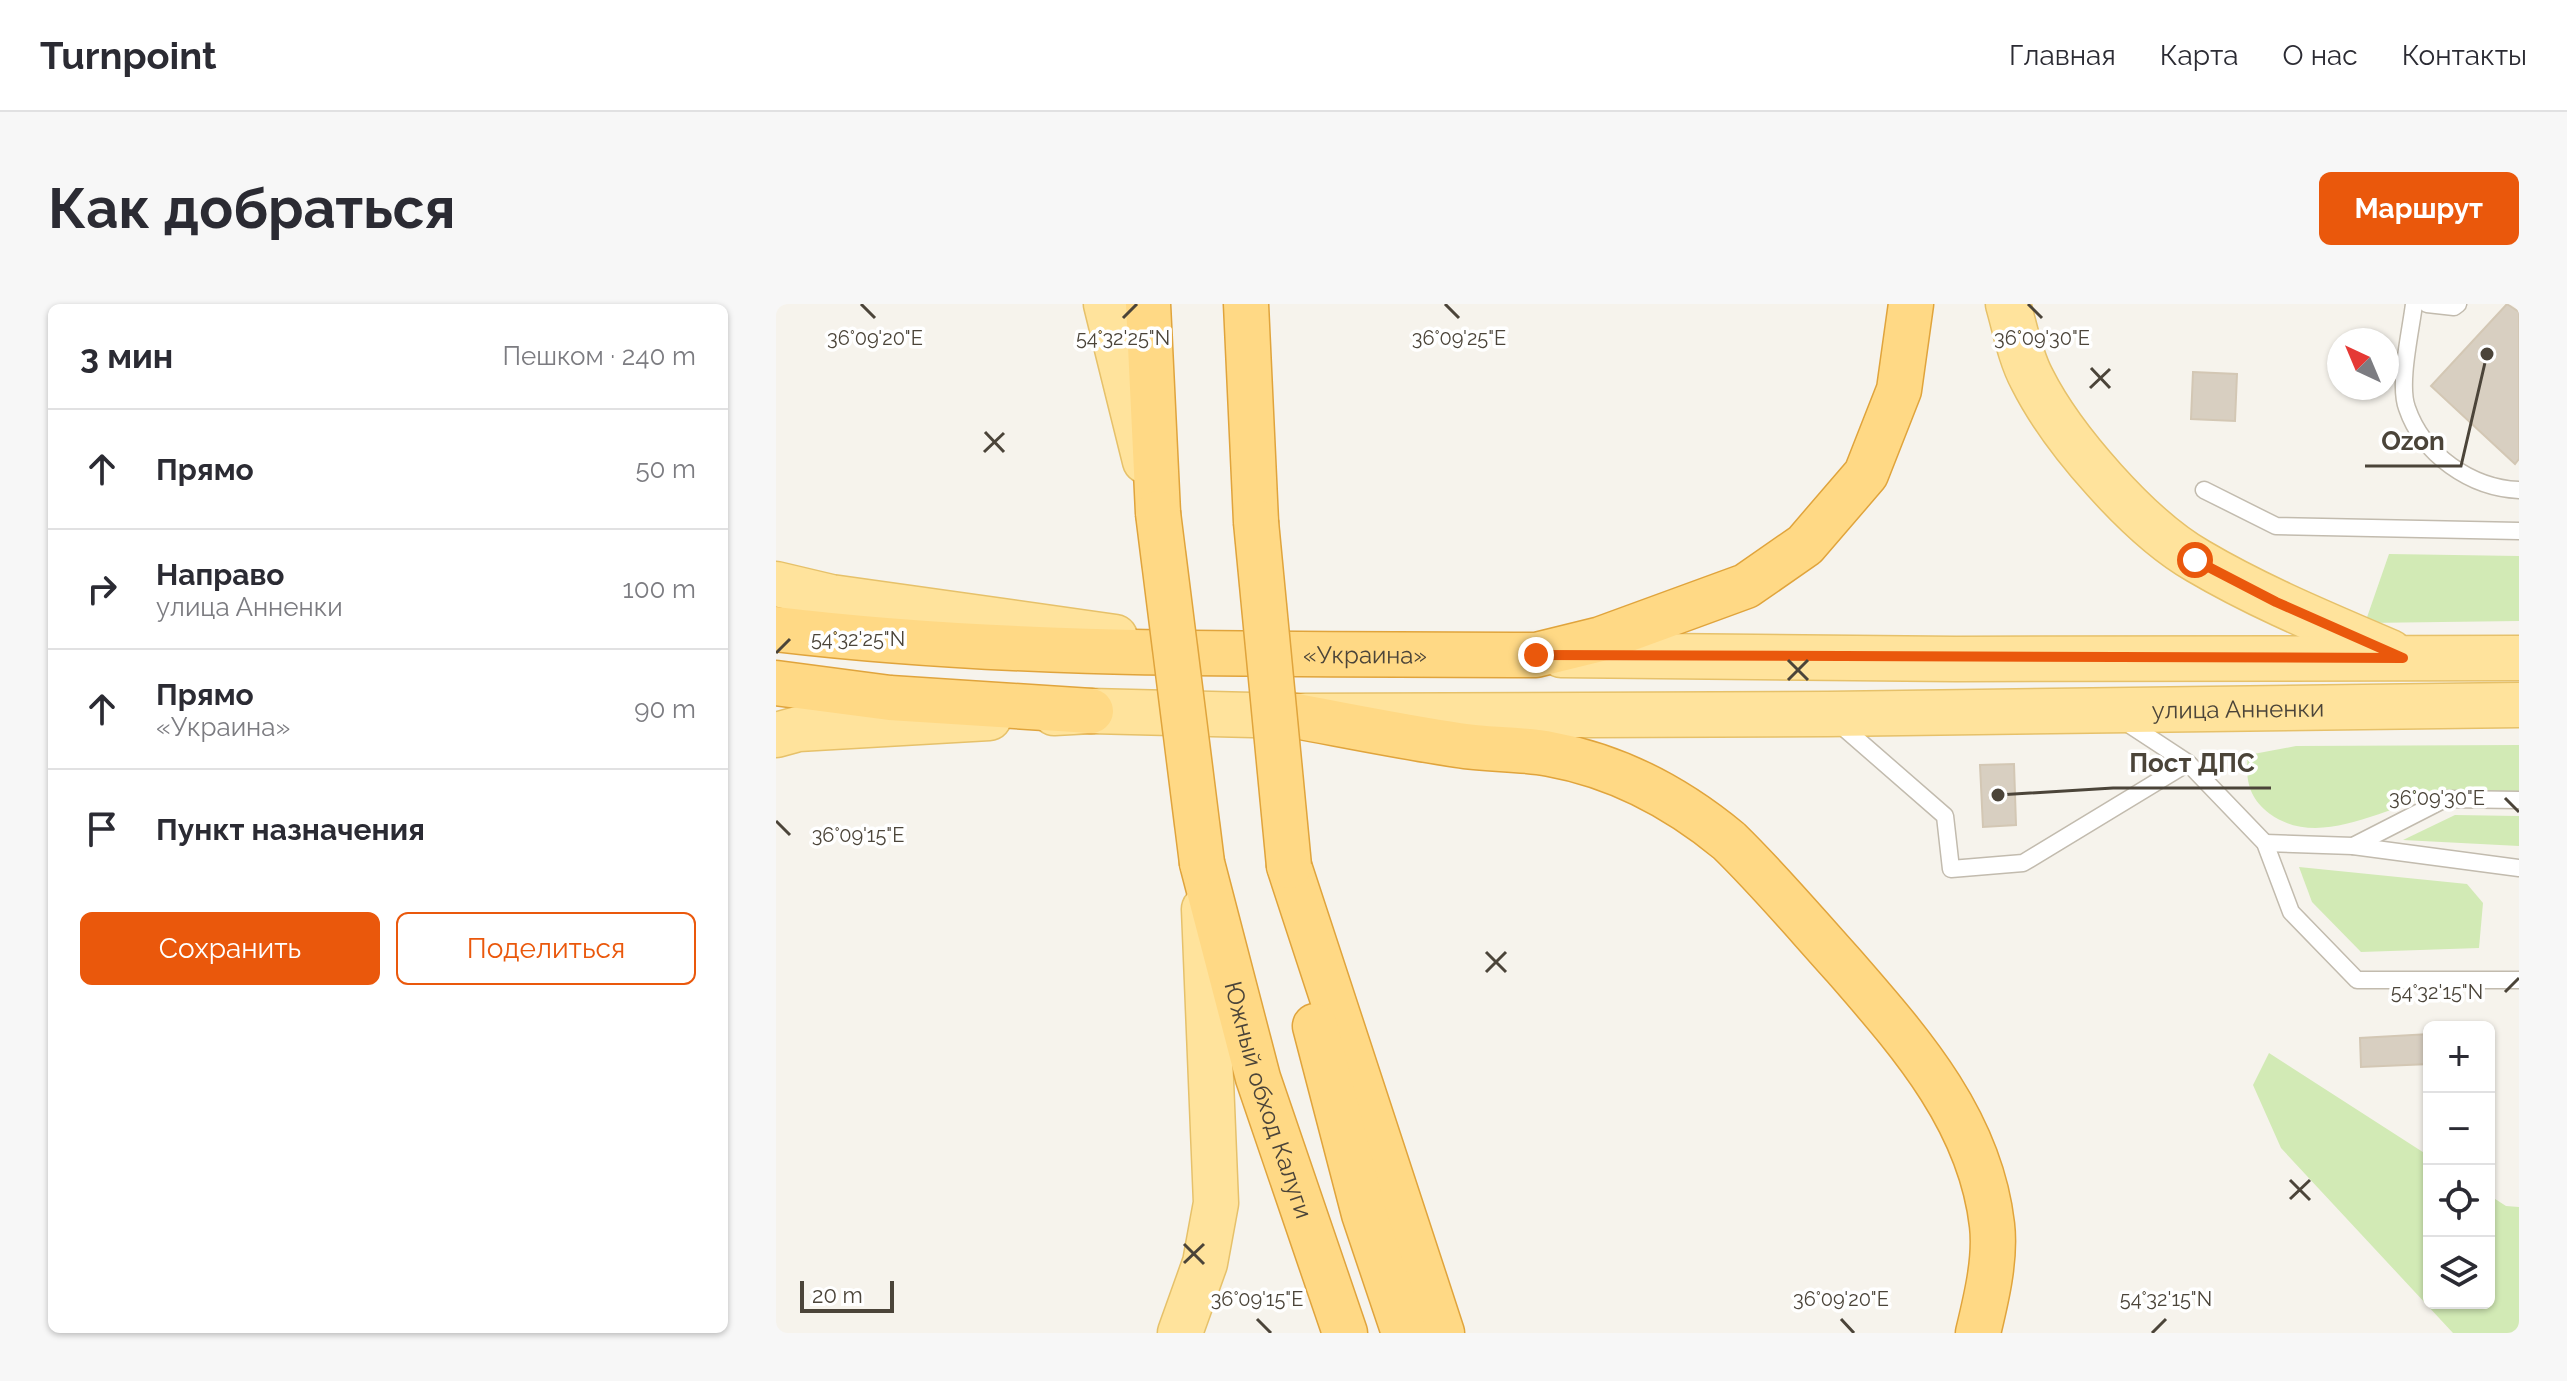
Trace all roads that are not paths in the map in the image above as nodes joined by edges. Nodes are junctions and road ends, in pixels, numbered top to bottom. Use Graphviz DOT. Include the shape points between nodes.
graph roads {
  1 [pos="1106,304"];
  2 [pos="1148,304"];
  3 [pos="1246,304"];
  4 [pos="1911,304"];
  5 [pos="2008,304"];
  6 [pos="2414,304"];
  7 [pos="2427,304"];
  8 [pos="2458,304"];
  9 [pos="2204,490"];
  10 [pos="2519,490"];
  11 [pos="1158,513"];
  12 [pos="2519,531"];
  13 [pos="776,584"];
  14 [pos="776,629"];
  15 [pos="1208,652"];
  16 [pos="1536,655"];
  17 [pos="2403,658"];
  18 [pos="2519,658"];
  19 [pos="1956,659"];
  20 [pos="776,683"];
  21 [pos="2519,705"];
  22 [pos="1091,711"];
  23 [pos="2110,711"];
  24 [pos="1828,714"];
  25 [pos="1296,716"];
  26 [pos="776,735"];
  27 [pos="2188,763"];
  28 [pos="2519,800"];
  29 [pos="2265,843"];
  30 [pos="2353,846"];
  31 [pos="1202,863"];
  32 [pos="1289,866"];
  33 [pos="2519,868"];
  34 [pos="2519,980"];
  35 [pos="1180,1333"];
  36 [pos="1345,1333"];
  37 [pos="1404,1333"];
  38 [pos="1442,1333"];
  39 [pos="1978,1333"];
  1 -- 11 [label="main road"];
  2 -- 11 [label="highway, Южный обход Калуги"];
  3 -- 32 [label="highway, bridge" via="1256,522"];
  4 -- 16 [label="highway" via="1899,390 1866,474 1805,545 1746,586 1601,639"];
  5 -- 17 [label="main road" via="2030,377 2068,440 2136,511 2195,560"];
  6 -- 10 [label="lane" via="2406,407 2438,460 2497,489"];
  7 -- 8 [label="lane"];
  9 -- 12 [label="lane" via="2276,526"];
  11 -- 31 [label="highway, Южный обход Калуги, bridge"];
  13 -- 15 [label="main road" via="831,597"];
  14 -- 15 [label="highway, «Украина»" via="1015,651"];
  15 -- 16 [label="highway, «Украина»"];
  16 -- 19 [label="main road, «Украина»"];
  17 -- 18 [label="main road, улица Анненки"];
  17 -- 19 [label="main road, улица Анненки"];
  20 -- 22 [label="highway" via="890,698"];
  21 -- 23 [label="main road, улица Анненки"];
  22 -- 25 [label="main road"];
  22 -- 26 [label="main road" via="828,727"];
  23 -- 24 [label="main road, улица Анненки"];
  23 -- 27 [label="lane"];
  24 -- 25 [label="main road"];
  24 -- 27 [label="lane" via="1945,816 1951,869 2023,863"];
  25 -- 39 [label="highway" via="1460,746 1550,754 1596,767 1650,786 1729,841 1915,1048 1958,1116 1981,1169 1993,1227"];
  27 -- 29 [label="lane"];
  28 -- 30 [label="lane" via="2445,799"];
  29 -- 30 [label="lane"];
  29 -- 34 [label="lane" via="2291,912 2357,980"];
  30 -- 33 [label="lane"];
  31 -- 35 [label="main road" via="1216,1203 1205,1263"];
  31 -- 36 [label="highway, Южный обход Калуги" via="1258,1078"];
  32 -- 37 [label="highway" via="1317,1039 1364,1214"];
  32 -- 38 [label="highway"];
}
